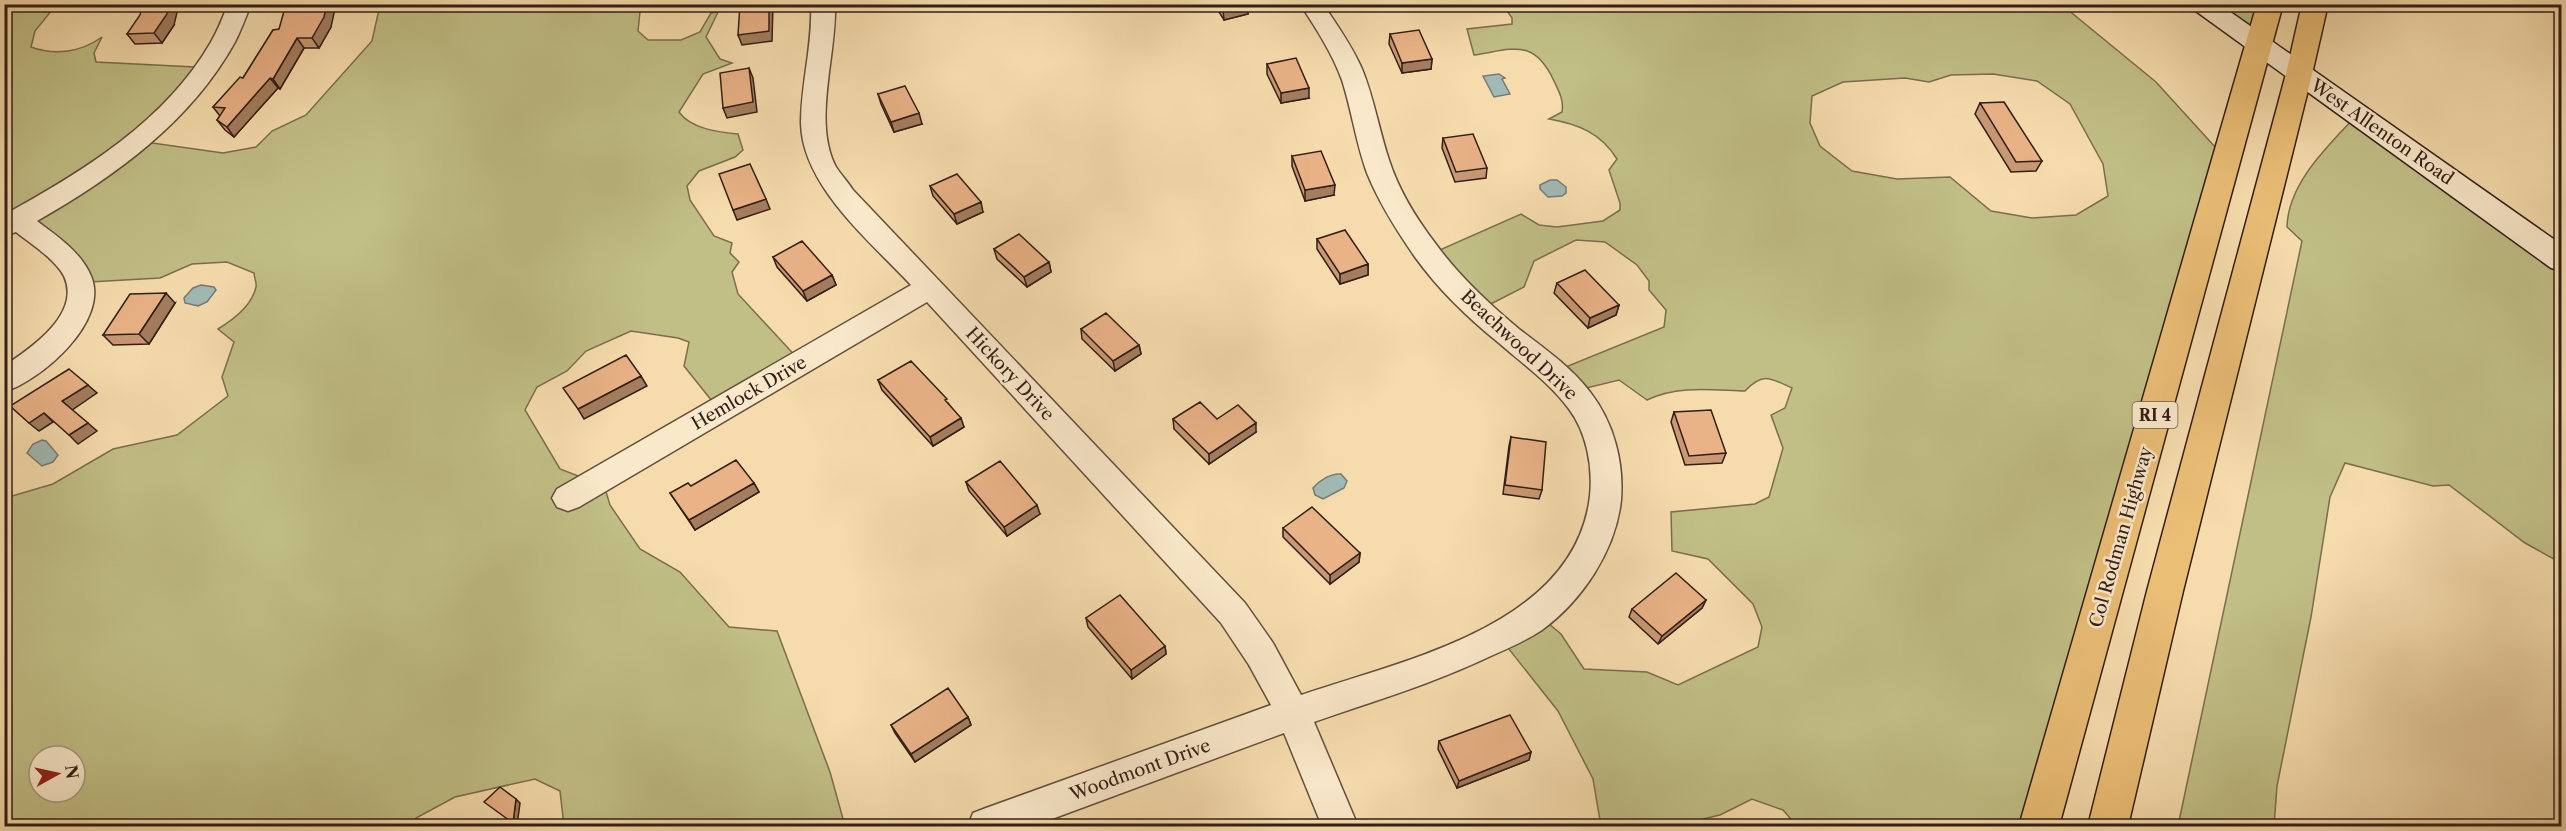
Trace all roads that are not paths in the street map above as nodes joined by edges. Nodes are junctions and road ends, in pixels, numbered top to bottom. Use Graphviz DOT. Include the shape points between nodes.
graph roads {
  1 [pos="240,4"];
  2 [pos="823,4"];
  3 [pos="1311,4"];
  4 [pos="2202,4"];
  5 [pos="2270,4"];
  6 [pos="2315,4"];
  7 [pos="2259,45"];
  8 [pos="2299,74"];
  9 [pos="11,223"];
  10 [pos="2562,260"];
  11 [pos="929,288"];
  12 [pos="4,381"];
  13 [pos="568,498"];
  14 [pos="1293,713"];
  15 [pos="986,826"];
  16 [pos="1340,826"];
  17 [pos="2039,826"];
  18 [pos="2108,826"];
  1 -- 9 [label="street" via="219,51 164,116 116,157"];
  2 -- 11 [label="street, Hickory Drive" via="824,43 814,115 821,162 844,196"];
  3 -- 14 [label="street, Beachwood Drive" via="1348,66 1381,174 1397,208 1443,273 1567,385 1585,408 1597,432 1607,486 1593,549 1568,584 1530,620 1425,670"];
  4 -- 7 [label="street, West Allenton Road"];
  5 -- 7 [label="highway, Col Rodman Highway / RI 4"];
  6 -- 8 [label="highway"];
  7 -- 8 [label="street, West Allenton Road"];
  7 -- 17 [label="highway, Col Rodman Highway / RI 4"];
  8 -- 10 [label="street, West Allenton Road"];
  8 -- 18 [label="highway"];
  9 -- 12 [label="street" via="68,263 81,289 72,322 58,340"];
  11 -- 13 [label="street, Hemlock Drive"];
  11 -- 14 [label="street, Hickory Drive" via="1233,613"];
  14 -- 15 [label="street, Woodmont Drive"];
  14 -- 16 [label="street, Hickory Drive"];
}
